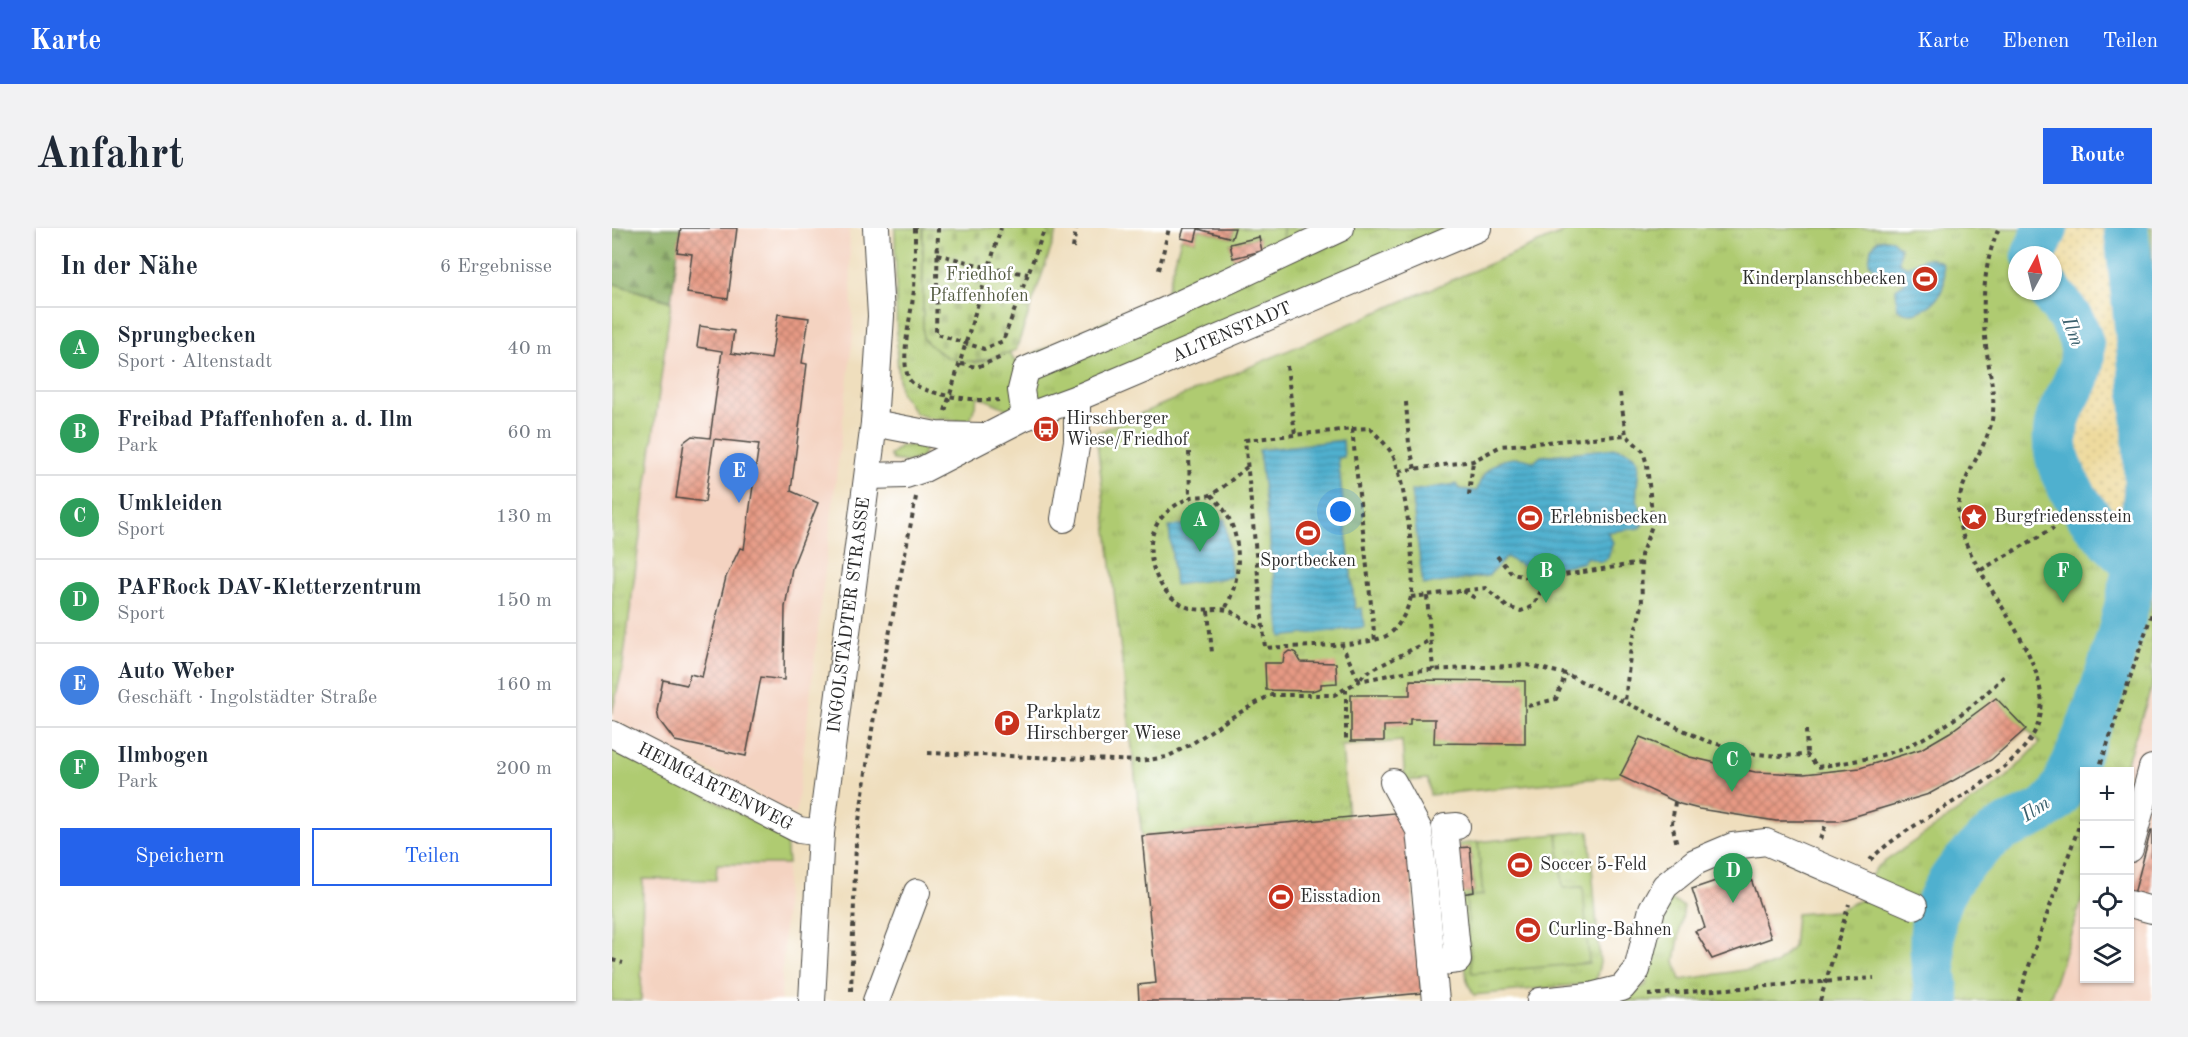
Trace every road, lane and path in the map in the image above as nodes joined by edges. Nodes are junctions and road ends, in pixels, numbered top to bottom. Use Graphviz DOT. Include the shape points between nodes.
graph roads {
  1 [pos="876,228"];
  2 [pos="915,228"];
  3 [pos="938,228"];
  4 [pos="1001,228"];
  5 [pos="1045,228"];
  6 [pos="1076,228"];
  7 [pos="1169,228"];
  8 [pos="1341,228"];
  9 [pos="1478,228"];
  10 [pos="1999,228"];
  11 [pos="1074,248"];
  12 [pos="937,254"];
  13 [pos="989,268"];
  14 [pos="1159,270"];
  15 [pos="1028,274"];
  16 [pos="967,344"];
  17 [pos="1008,355"];
  18 [pos="961,364"];
  19 [pos="1287,366"];
  20 [pos="1620,393"];
  21 [pos="951,396"];
  22 [pos="1077,398"];
  23 [pos="1406,402"];
  24 [pos="1023,407"];
  25 [pos="874,423"];
  26 [pos="1352,429"];
  27 [pos="936,435"];
  28 [pos="1295,435"];
  29 [pos="1626,435"];
  30 [pos="986,436"];
  31 [pos="1189,452"];
  32 [pos="1473,461"];
  33 [pos="1248,466"];
  34 [pos="1414,469"];
  35 [pos="924,470"];
  36 [pos="1399,471"];
  37 [pos="869,476"];
  38 [pos="1210,495"];
  39 [pos="1469,495"];
  40 [pos="1190,498"];
  41 [pos="1064,519"];
  42 [pos="2054,528"];
  43 [pos="1497,556"];
  44 [pos="1641,563"];
  45 [pos="1981,570"];
  46 [pos="1538,579"];
  47 [pos="1463,591"];
  48 [pos="1427,596"];
  49 [pos="1411,597"];
  50 [pos="1475,598"];
  51 [pos="1225,609"];
  52 [pos="1208,611"];
  53 [pos="2152,613"];
  54 [pos="1263,628"];
  55 [pos="1430,640"];
  56 [pos="1375,641"];
  57 [pos="1341,643"];
  58 [pos="1212,653"];
  59 [pos="1433,670"];
  60 [pos="1566,674"];
  61 [pos="2006,674"];
  62 [pos="1359,681"];
  63 [pos="1346,688"];
  64 [pos="1625,702"];
  65 [pos="1528,706"];
  66 [pos="1806,730"];
  67 [pos="612,734"];
  68 [pos="1346,739"];
  69 [pos="928,753"];
  70 [pos="1807,755"];
  71 [pos="1818,767"];
  72 [pos="2099,767"];
  73 [pos="2152,768"];
  74 [pos="1818,773"];
  75 [pos="1393,782"];
  76 [pos="1675,802"];
  77 [pos="2081,821"];
  78 [pos="1457,826"];
  79 [pos="821,833"];
  80 [pos="2134,834"];
  81 [pos="1683,869"];
  82 [pos="1857,882"];
  83 [pos="917,892"];
  84 [pos="2134,905"];
  85 [pos="1914,906"];
  86 [pos="2152,909"];
  87 [pos="612,960"];
  88 [pos="623,963"];
  89 [pos="1432,963"];
  90 [pos="1874,978"];
  91 [pos="1826,982"];
  92 [pos="1622,988"];
  93 [pos="812,1001"];
  94 [pos="851,1001"];
  95 [pos="876,1001"];
  96 [pos="1436,1001"];
  97 [pos="1540,1001"];
  98 [pos="1820,1001"];
  99 [pos="2019,1001"];
  1 -- 25 [label="street, INGOLSTÄDTER STRASSE" via="881,316"];
  2 -- 21 [label="path" via="914,290 906,340 908,377 914,386"];
  3 -- 12 [label="path"];
  4 -- 13 [label="path"];
  5 -- 15 [label="path"];
  6 -- 11 [label="path"];
  7 -- 14 [label="path"];
  8 -- 24 [label="street" via="1162,312 1026,370"];
  9 -- 22 [label="street, ALTENSTADT"];
  10 -- 45 [label="path" via="1989,260 1984,305 1994,398 1991,422 1963,487 1959,510 1963,534"];
  12 -- 13 [label="path"];
  12 -- 16 [label="path" via="936,334"];
  13 -- 15 [label="path"];
  13 -- 16 [label="path"];
  15 -- 16 [label="path" via="1003,340 984,349"];
  16 -- 18 [label="path"];
  17 -- 18 [label="path" via="977,367"];
  18 -- 21 [label="path"];
  19 -- 28 [label="path"];
  20 -- 29 [label="path"];
  21 -- 24 [label="path"];
  21 -- 27 [label="path"];
  22 -- 24 [label="street, ALTENSTADT"];
  22 -- 41 [label="street" via="1077,441"];
  23 -- 34 [label="path"];
  24 -- 30 [label="street, ALTENSTADT"];
  25 -- 27 [label="street, ALTENSTADT"];
  25 -- 37 [label="street, INGOLSTÄDTER STRASSE"];
  26 -- 28 [label="path"];
  26 -- 36 [label="path" via="1370,428 1387,446"];
  26 -- 56 [label="path"];
  27 -- 30 [label="street, ALTENSTADT"];
  28 -- 33 [label="path" via="1245,441"];
  29 -- 32 [label="path" via="1501,446"];
  29 -- 44 [label="path" via="1642,451 1648,475 1653,522"];
  30 -- 35 [label="street, ALTENSTADT"];
  31 -- 40 [label="path"];
  32 -- 34 [label="path"];
  32 -- 39 [label="path"];
  33 -- 38 [label="path"];
  33 -- 54 [label="path"];
  34 -- 36 [label="path"];
  35 -- 37 [label="street, ALTENSTADT" via="906,475"];
  35 -- 94 [label="path" via="910,518 876,702 856,842"];
  36 -- 49 [label="path" via="1409,542"];
  37 -- 79 [label="street, INGOLSTÄDTER STRASSE"];
  38 -- 40 [label="path"];
  38 -- 51 [label="path" via="1226,511 1237,546 1235,588"];
  40 -- 52 [label="path" via="1158,522 1151,552 1166,592 1189,608"];
  42 -- 45 [label="path"];
  43 -- 46 [label="path" via="1512,574"];
  44 -- 46 [label="path"];
  44 -- 64 [label="path" via="1642,606 1631,646"];
  45 -- 82 [label="path" via="2035,666 2040,690 2035,732 2005,766 1882,849 1863,868"];
  46 -- 47 [label="path" via="1542,589 1537,601 1521,611 1507,607 1486,588"];
  47 -- 48 [label="path"];
  47 -- 50 [label="path"];
  48 -- 49 [label="path"];
  48 -- 55 [label="path"];
  49 -- 56 [label="path" via="1395,630"];
  51 -- 52 [label="path"];
  51 -- 54 [label="path"];
  52 -- 58 [label="path"];
  53 -- 72 [label="path"];
  54 -- 57 [label="path" via="1265,648"];
  55 -- 59 [label="path"];
  55 -- 62 [label="path" via="1364,674"];
  56 -- 57 [label="path"];
  57 -- 62 [label="path"];
  59 -- 60 [label="path" via="1527,665"];
  59 -- 62 [label="path"];
  60 -- 64 [label="path"];
  60 -- 65 [label="path" via="1556,699"];
  61 -- 71 [label="path" via="1952,720 1908,746"];
  62 -- 63 [label="path"];
  63 -- 68 [label="path"];
  63 -- 69 [label="path" via="1334,695 1270,695 1167,757 1138,761"];
  64 -- 70 [label="path" via="1704,740 1747,753"];
  66 -- 70 [label="path"];
  67 -- 79 [label="street, HEIMGARTENWEG" via="799,830"];
  70 -- 71 [label="path"];
  71 -- 74 [label="path"];
  73 -- 80 [label="street"];
  75 -- 89 [label="street" via="1419,830"];
  76 -- 81 [label="path" via="1671,823"];
  77 -- 99 [label="path"];
  78 -- 89 [label="street" via="1445,826 1458,960"];
  79 -- 93 [label="street, INGOLSTÄDTER STRASSE"];
  81 -- 82 [label="street" via="1733,846 1766,842"];
  81 -- 92 [label="street" via="1658,897 1638,970"];
  82 -- 85 [label="street"];
  82 -- 91 [label="path"];
  83 -- 95 [label="street"];
  84 -- 86 [label="street"];
  87 -- 88 [label="path"];
  89 -- 96 [label="street"];
  90 -- 91 [label="path"];
  91 -- 92 [label="path" via="1629,997"];
  91 -- 98 [label="path"];
  92 -- 97 [label="street"];
}
